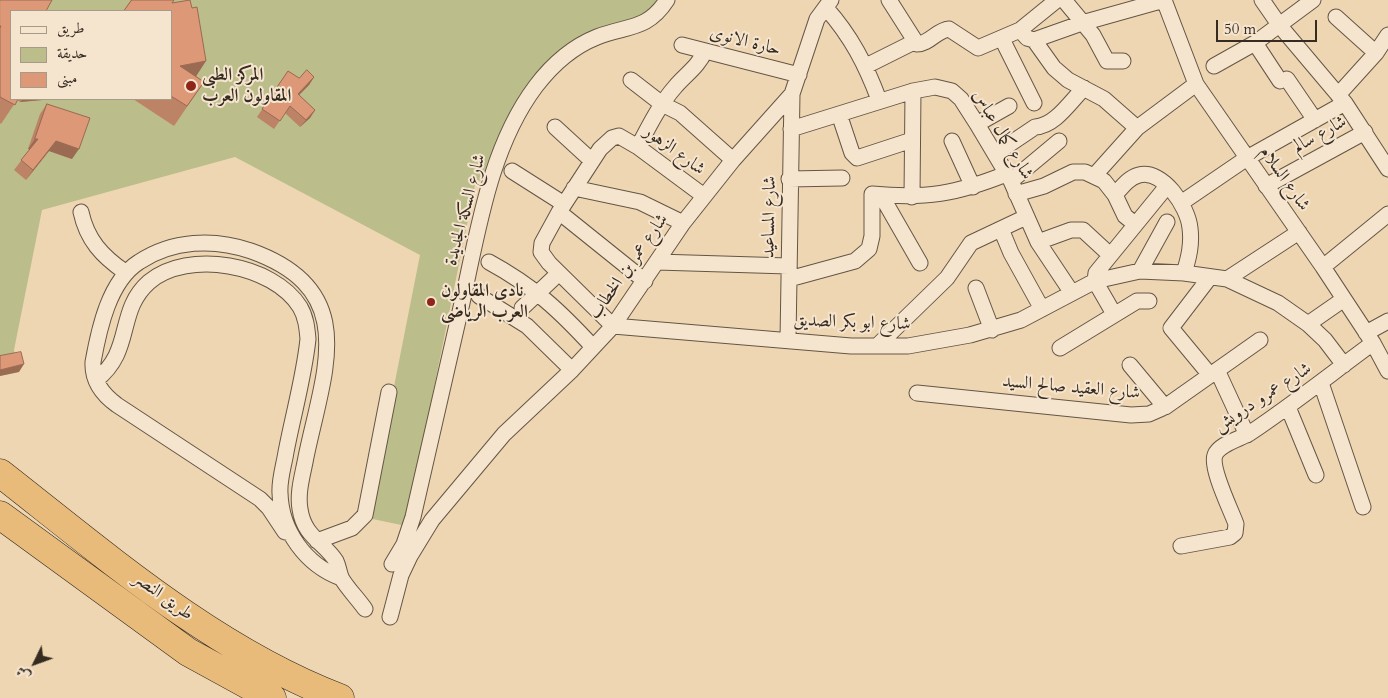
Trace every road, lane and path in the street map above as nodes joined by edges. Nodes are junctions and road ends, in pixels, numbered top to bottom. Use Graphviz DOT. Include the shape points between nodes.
graph roads {
  1 [pos="667,0"];
  2 [pos="890,0"];
  3 [pos="1057,0"];
  4 [pos="1064,0"];
  5 [pos="1164,0"];
  6 [pos="1262,0"];
  7 [pos="1313,0"];
  8 [pos="822,7"];
  9 [pos="1336,17"];
  10 [pos="1082,23"];
  11 [pos="1280,26"];
  12 [pos="1020,30"];
  13 [pos="1387,38"];
  14 [pos="1002,39"];
  15 [pos="1034,40"];
  16 [pos="914,42"];
  17 [pos="1255,43"];
  18 [pos="682,45"];
  19 [pos="705,51"];
  20 [pos="1376,54"];
  21 [pos="1123,61"];
  22 [pos="866,66"];
  23 [pos="1214,66"];
  24 [pos="799,75"];
  25 [pos="631,80"];
  26 [pos="1196,84"];
  27 [pos="1084,88"];
  28 [pos="912,91"];
  29 [pos="792,94"];
  30 [pos="1342,99"];
  31 [pos="879,100"];
  32 [pos="1034,103"];
  33 [pos="662,104"];
  34 [pos="1009,106"];
  35 [pos="840,114"];
  36 [pos="1314,120"];
  37 [pos="977,124"];
  38 [pos="555,127"];
  39 [pos="1137,128"];
  40 [pos="791,129"];
  41 [pos="1365,132"];
  42 [pos="912,140"];
  43 [pos="952,140"];
  44 [pos="1059,141"];
  45 [pos="638,146"];
  46 [pos="995,154"];
  47 [pos="1247,158"];
  48 [pos="734,160"];
  49 [pos="592,161"];
  50 [pos="1388,169"];
  51 [pos="512,171"];
  52 [pos="1094,176"];
  53 [pos="842,178"];
  54 [pos="789,179"];
  55 [pos="1011,183"];
  56 [pos="1167,186"];
  57 [pos="1266,186"];
  58 [pos="973,187"];
  59 [pos="574,188"];
  60 [pos="1115,194"];
  61 [pos="877,195"];
  62 [pos="704,196"];
  63 [pos="912,197"];
  64 [pos="1181,203"];
  65 [pos="561,208"];
  66 [pos="80,212"];
  67 [pos="1388,214"];
  68 [pos="1026,217"];
  69 [pos="1167,222"];
  70 [pos="683,223"];
  71 [pos="1135,224"];
  72 [pos="1002,229"];
  73 [pos="1299,232"];
  74 [pos="1038,242"];
  75 [pos="197,243"];
  76 [pos="1109,254"];
  77 [pos="489,262"];
  78 [pos="658,262"];
  79 [pos="920,263"];
  80 [pos="200,264"];
  81 [pos="1324,267"];
  82 [pos="1140,271"];
  83 [pos="125,272"];
  84 [pos="559,273"];
  85 [pos="789,273"];
  86 [pos="1184,273"];
  87 [pos="1210,277"];
  88 [pos="1227,279"];
  89 [pos="645,281"];
  90 [pos="1095,282"];
  91 [pos="976,288"];
  92 [pos="538,292"];
  93 [pos="1072,294"];
  94 [pos="479,296"];
  95 [pos="1344,299"];
  96 [pos="1149,301"];
  97 [pos="522,308"];
  98 [pos="1042,309"];
  99 [pos="1114,314"];
  100 [pos="326,322"];
  101 [pos="1388,322"];
  102 [pos="307,324"];
  103 [pos="1308,324"];
  104 [pos="614,326"];
  105 [pos="992,330"];
  106 [pos="1370,338"];
  107 [pos="788,340"];
  108 [pos="1260,340"];
  109 [pos="877,346"];
  110 [pos="593,347"];
  111 [pos="1060,348"];
  112 [pos="1130,365"];
  113 [pos="1344,365"];
  114 [pos="572,370"];
  115 [pos="1388,371"];
  116 [pos="1214,372"];
  117 [pos="96,380"];
  118 [pos="1321,383"];
  119 [pos="389,392"];
  120 [pos="917,393"];
  121 [pos="1288,407"];
  122 [pos="1165,408"];
  123 [pos="1247,435"];
  124 [pos="0,472"];
  125 [pos="1316,476"];
  126 [pos="280,492"];
  127 [pos="299,498"];
  128 [pos="1363,507"];
  129 [pos="0,515"];
  130 [pos="290,533"];
  131 [pos="1181,546"];
  132 [pos="321,547"];
  133 [pos="314,562"];
  134 [pos="392,564"];
  135 [pos="341,578"];
  136 [pos="365,609"];
  137 [pos="390,616"];
  138 [pos="259,695"];
  139 [pos="340,698"];
  1 -- 134 [label="street, شارع السكة الجديدة" via="658,15 638,26 596,37 559,60 535,87 516,120 483,210 412,524"];
  2 -- 16 [label="street"];
  3 -- 12 [label="street"];
  4 -- 10 [label="street"];
  5 -- 10 [label="street"];
  5 -- 26 [label="street, شارع السلام"];
  6 -- 11 [label="street"];
  7 -- 11 [label="street"];
  8 -- 22 [label="street" via="846,32"];
  8 -- 24 [label="street, شارع عمر بن الخطاب"];
  9 -- 20 [label="street"];
  10 -- 15 [label="street"];
  10 -- 21 [label="street" via="1093,35 1107,61"];
  11 -- 17 [label="street"];
  11 -- 30 [label="street"];
  12 -- 14 [label="street"];
  12 -- 15 [label="street"];
  13 -- 20 [label="street"];
  14 -- 16 [label="street" via="978,48 950,29 920,45"];
  14 -- 32 [label="street"];
  15 -- 27 [label="street" via="1054,68"];
  16 -- 22 [label="street"];
  17 -- 23 [label="street"];
  17 -- 36 [label="street"];
  18 -- 19 [label="street, حارة الانوى"];
  19 -- 24 [label="street, حارة الانوى"];
  19 -- 33 [label="street" via="696,68"];
  20 -- 30 [label="street"];
  22 -- 31 [label="street"];
  24 -- 29 [label="street, شارع عمر بن الخطاب"];
  25 -- 33 [label="street"];
  26 -- 39 [label="street"];
  26 -- 47 [label="street, شارع السلام"];
  27 -- 39 [label="street" via="1122,112"];
  27 -- 46 [label="street" via="1054,119 1035,126"];
  28 -- 31 [label="street, شارع كمال عباس"];
  28 -- 37 [label="street, شارع كمال عباس" via="935,87 952,91 962,99"];
  28 -- 42 [label="street"];
  29 -- 40 [label="street, شارع المساعيد"];
  29 -- 48 [label="street, شارع عمر بن الخطاب"];
  30 -- 36 [label="street"];
  30 -- 41 [label="street"];
  31 -- 35 [label="street, شارع كمال عباس"];
  33 -- 45 [label="street"];
  33 -- 48 [label="street" via="680,113"];
  34 -- 37 [label="street"];
  35 -- 40 [label="street, شارع كمال عباس"];
  35 -- 42 [label="street" via="852,153 858,158"];
  36 -- 47 [label="street"];
  37 -- 46 [label="street, شارع كمال عباس"];
  38 -- 49 [label="street"];
  39 -- 52 [label="street"];
  40 -- 54 [label="street, شارع المساعيد"];
  41 -- 50 [label="street"];
  41 -- 57 [label="street, شارع سالم"];
  42 -- 63 [label="street"];
  43 -- 58 [label="street"];
  44 -- 55 [label="street"];
  45 -- 49 [label="street, شارع الزهور" via="619,136 612,138"];
  45 -- 62 [label="street, شارع الزهور"];
  46 -- 55 [label="street, شارع كمال عباس"];
  47 -- 57 [label="street, شارع السلام"];
  47 -- 64 [label="street"];
  48 -- 62 [label="street, شارع عمر بن الخطاب"];
  49 -- 59 [label="street, شارع الزهور"];
  51 -- 65 [label="street"];
  52 -- 55 [label="street" via="1073,172 1044,186"];
  52 -- 60 [label="street"];
  53 -- 54 [label="street"];
  54 -- 85 [label="street, شارع المساعيد"];
  55 -- 58 [label="street"];
  55 -- 68 [label="street, شارع كمال عباس"];
  56 -- 60 [label="street" via="1154,176 1139,175"];
  56 -- 64 [label="street"];
  56 -- 71 [label="street"];
  57 -- 73 [label="street, شارع السلام"];
  58 -- 63 [label="street" via="934,196"];
  59 -- 65 [label="street, شارع الزهور"];
  59 -- 70 [label="street" via="640,202"];
  60 -- 71 [label="street" via="1125,216"];
  61 -- 63 [label="street"];
  61 -- 79 [label="street"];
  61 -- 85 [label="street" via="869,249 854,261"];
  62 -- 70 [label="street, شارع عمر بن الخطاب"];
  64 -- 86 [label="street" via="1190,225 1192,250"];
  65 -- 84 [label="street, شارع الزهور" via="542,243 541,252"];
  65 -- 89 [label="street"];
  66 -- 83 [label="street" via="84,228 94,245"];
  67 -- 81 [label="street"];
  68 -- 72 [label="street"];
  68 -- 74 [label="street, شارع كمال عباس"];
  69 -- 82 [label="street"];
  70 -- 78 [label="street, شارع عمر بن الخطاب"];
  71 -- 76 [label="street"];
  72 -- 98 [label="street" via="1011,253"];
  72 -- 109 [label="street" via="971,243 947,278"];
  73 -- 81 [label="street, شارع السلام"];
  73 -- 88 [label="street"];
  74 -- 76 [label="street" via="1071,230 1083,230"];
  74 -- 93 [label="street, شارع كمال عباس"];
  75 -- 80 [label="street"];
  75 -- 83 [label="street" via="147,257"];
  75 -- 100 [label="street" via="234,246 290,270 310,288"];
  76 -- 90 [label="street" via="1096,273"];
  77 -- 92 [label="street"];
  78 -- 85 [label="street"];
  78 -- 89 [label="street, شارع عمر بن الخطاب"];
  80 -- 102 [label="street" via="240,268 277,284 294,299"];
  80 -- 117 [label="street" via="168,271 142,289 131,307 119,353 110,368"];
  81 -- 95 [label="street, شارع السلام"];
  82 -- 86 [label="street, شارع ابو بكر الصديق"];
  82 -- 90 [label="street, شارع ابو بكر الصديق"];
  83 -- 117 [label="street" via="111,295 93,367"];
  84 -- 92 [label="street"];
  84 -- 104 [label="street"];
  85 -- 107 [label="street, شارع المساعيد"];
  86 -- 87 [label="street, شارع ابو بكر الصديق"];
  87 -- 88 [label="street, شارع ابو بكر الصديق"];
  87 -- 116 [label="street" via="1171,328"];
  88 -- 103 [label="street, شارع ابو بكر الصديق" via="1278,303"];
  89 -- 104 [label="street, شارع عمر بن الخطاب"];
  90 -- 93 [label="street, شارع ابو بكر الصديق"];
  90 -- 99 [label="street"];
  91 -- 105 [label="street"];
  92 -- 97 [label="street"];
  92 -- 110 [label="street"];
  93 -- 98 [label="street, شارع ابو بكر الصديق"];
  94 -- 114 [label="street" via="527,326"];
  95 -- 103 [label="street"];
  95 -- 106 [label="street, شارع السلام"];
  96 -- 99 [label="street" via="1137,301"];
  98 -- 105 [label="street, شارع ابو بكر الصديق"];
  99 -- 111 [label="street"];
  100 -- 102 [label="street"];
  100 -- 127 [label="street" via="326,358"];
  101 -- 106 [label="street, شارع عمرو درويش"];
  102 -- 126 [label="street" via="307,349"];
  103 -- 113 [label="street, شارع ابو بكر الصديق"];
  104 -- 107 [label="street, شارع ابو بكر الصديق"];
  104 -- 110 [label="street, شارع عمر بن الخطاب"];
  105 -- 109 [label="street, شارع ابو بكر الصديق" via="939,342"];
  106 -- 113 [label="street, شارع عمرو درويش"];
  106 -- 115 [label="street, شارع السلام"];
  107 -- 109 [label="street, شارع ابو بكر الصديق"];
  108 -- 116 [label="street, شارع العقيد صالح السيد"];
  110 -- 114 [label="street, شارع عمر بن الخطاب"];
  112 -- 122 [label="street"];
  113 -- 118 [label="street, شارع عمرو درويش"];
  114 -- 137 [label="street, شارع عمر بن الخطاب" via="504,434 432,520 401,576"];
  116 -- 122 [label="street, شارع العقيد صالح السيد"];
  116 -- 123 [label="street"];
  117 -- 130 [label="street" via="111,400 260,499 270,508 285,532"];
  118 -- 121 [label="street, شارع عمرو درويش"];
  118 -- 128 [label="street"];
  119 -- 132 [label="street" via="365,515 352,528"];
  120 -- 122 [label="street, شارع العقيد صالح السيد" via="1131,415 1149,414"];
  121 -- 123 [label="street, شارع عمرو درويش"];
  121 -- 125 [label="street"];
  123 -- 131 [label="street, شارع عمرو درويش" via="1218,450 1214,461 1236,524 1236,533 1230,537"];
  124 -- 139 [label="highway, طريق النصر" via="207,629 287,674"];
  126 -- 127 [label="street"];
  126 -- 130 [label="street"];
  127 -- 132 [label="street" via="302,519"];
  129 -- 138 [label="highway, طريق النصر" via="188,652"];
  130 -- 133 [label="street"];
  132 -- 133 [label="street"];
  132 -- 135 [label="street" via="336,560"];
  133 -- 135 [label="street"];
  135 -- 136 [label="street"];
}
